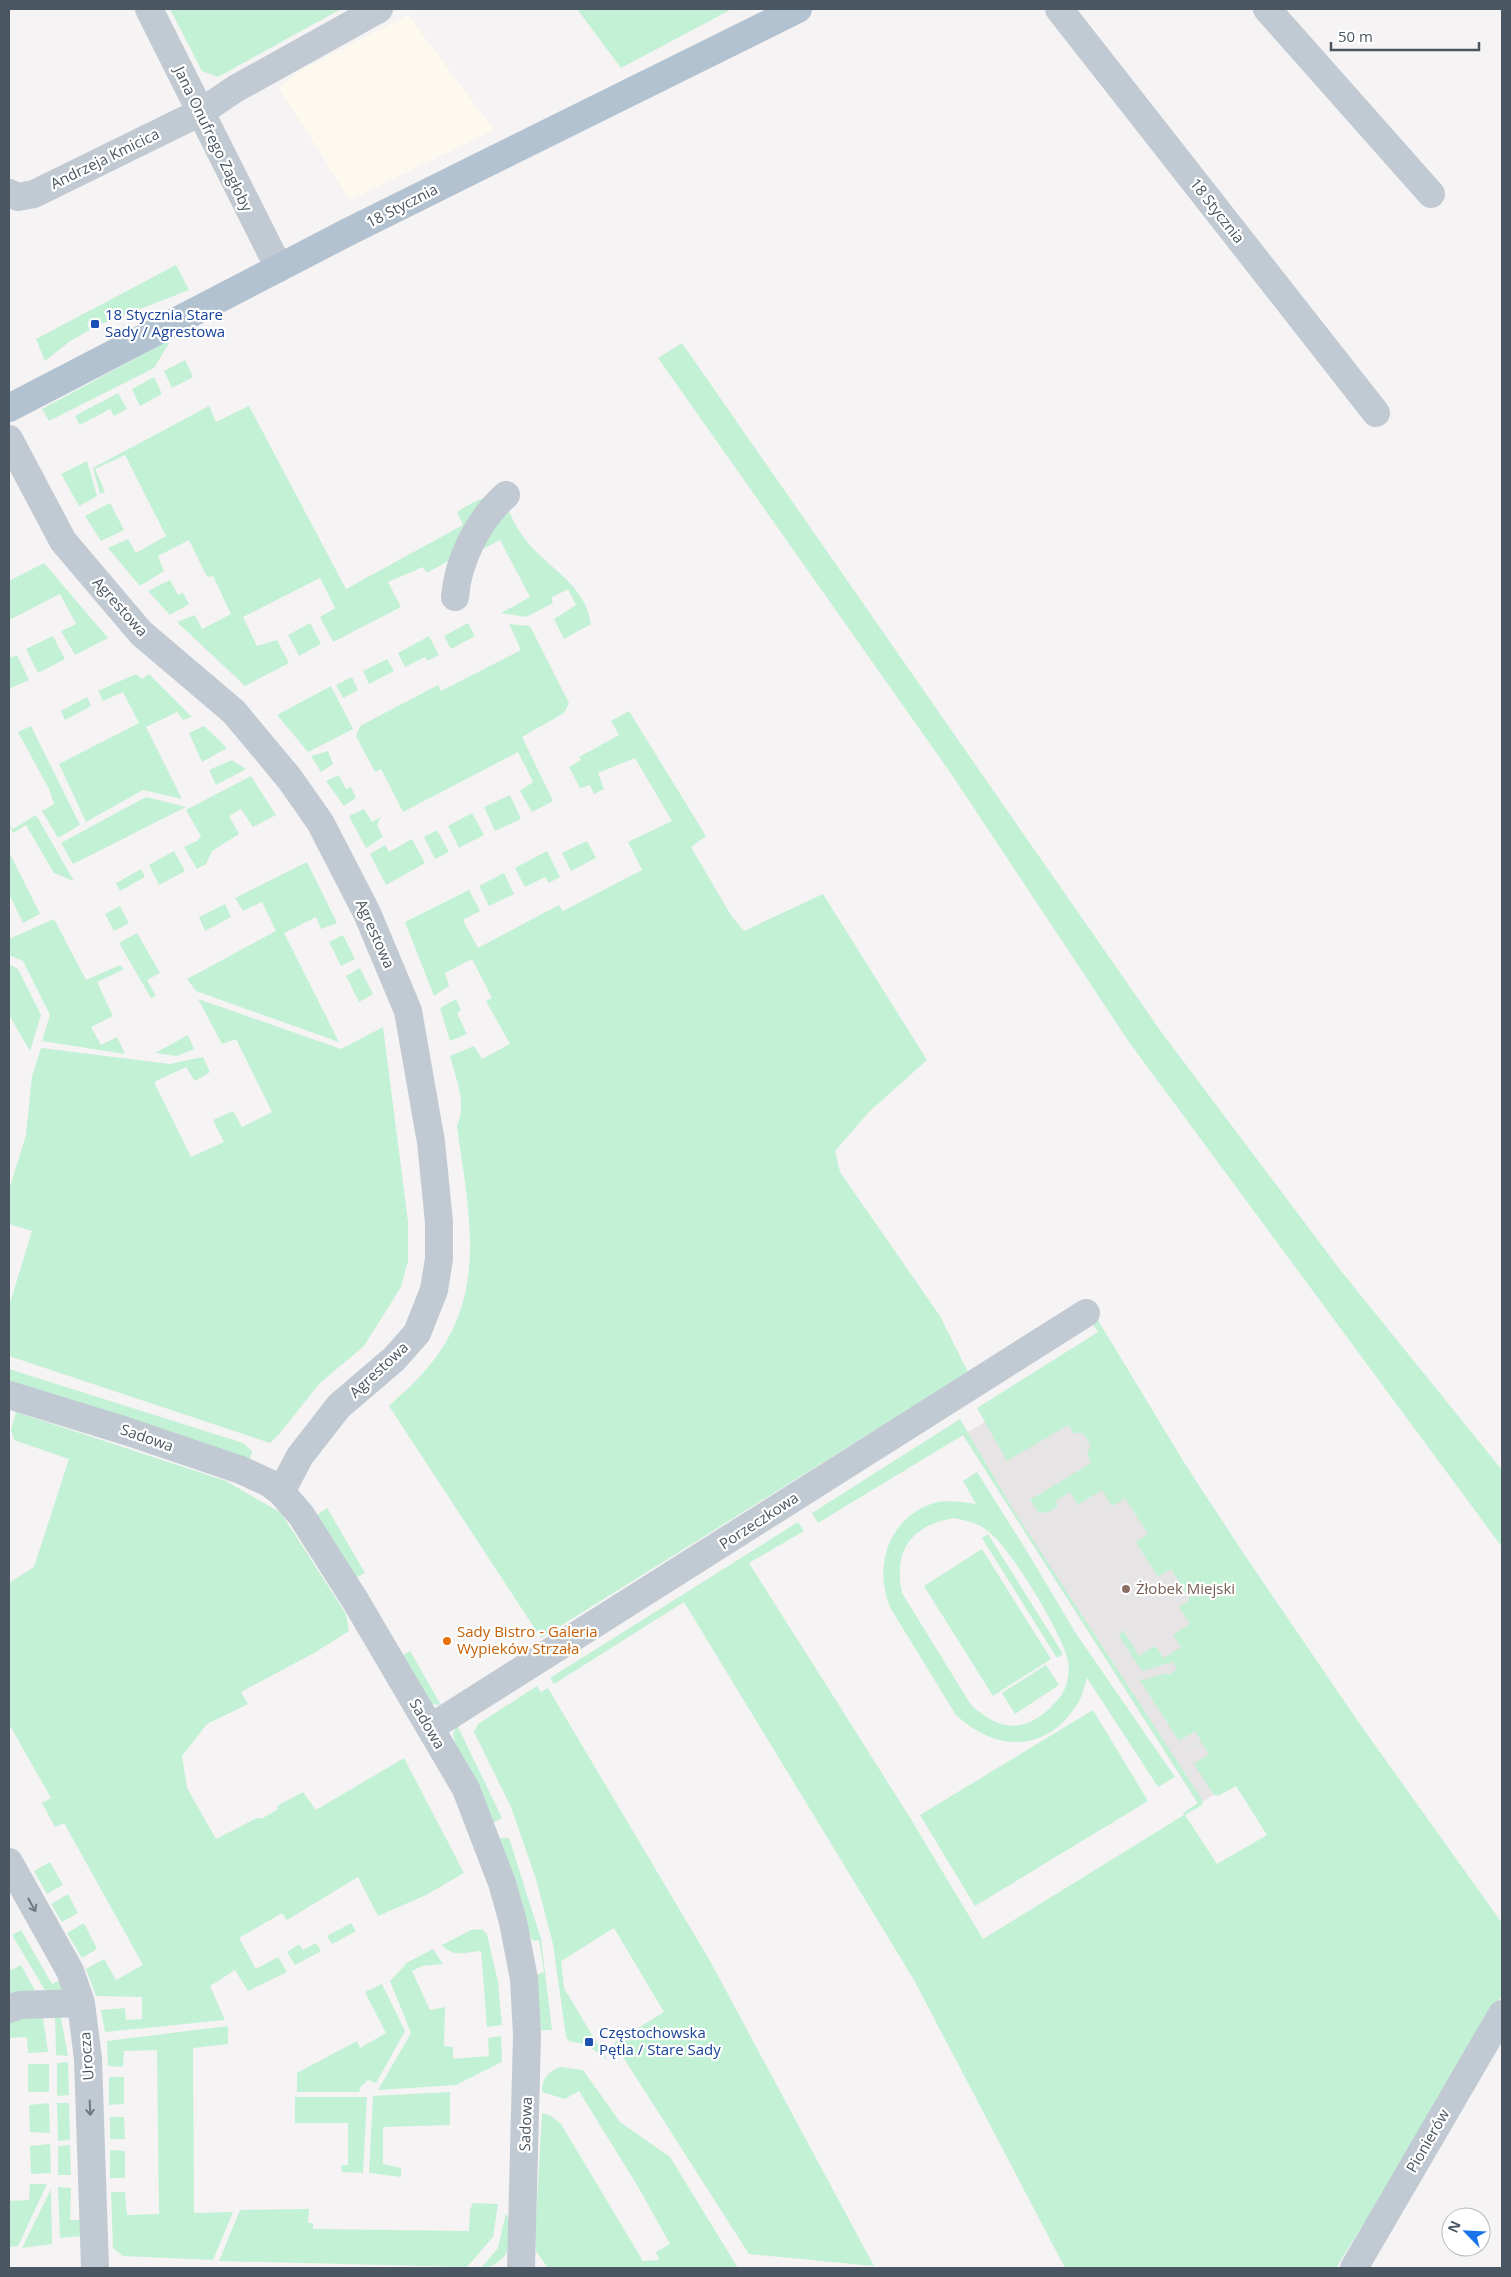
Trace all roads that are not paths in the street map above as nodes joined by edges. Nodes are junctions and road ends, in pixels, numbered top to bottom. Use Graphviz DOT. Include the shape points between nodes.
graph roads {
  1 [pos="149,9"];
  2 [pos="379,9"];
  3 [pos="798,9"];
  4 [pos="1059,9"];
  5 [pos="1267,9"];
  6 [pos="201,112"];
  7 [pos="9,192"];
  8 [pos="1431,194"];
  9 [pos="279,268"];
  10 [pos="9,408"];
  11 [pos="1376,413"];
  12 [pos="9,439"];
  13 [pos="506,495"];
  14 [pos="455,596"];
  15 [pos="1086,1313"];
  16 [pos="9,1395"];
  17 [pos="281,1492"];
  18 [pos="430,1728"];
  19 [pos="9,1862"];
  20 [pos="81,2002"];
  21 [pos="9,2009"];
  22 [pos="1502,2014"];
  23 [pos="95,2268"];
  24 [pos="521,2268"];
  25 [pos="1354,2268"];
  1 -- 6 [label="street, Jana Onufrego Zagłoby"];
  2 -- 6 [label="street, Andrzeja Kmicica" via="243,84"];
  3 -- 9 [label="main road, 18 Stycznia"];
  4 -- 11 [label="street, 18 Stycznia"];
  5 -- 8 [label="street"];
  6 -- 7 [label="street, Andrzeja Kmicica" via="34,194 18,197"];
  6 -- 9 [label="street, Jana Onufrego Zagłoby"];
  9 -- 10 [label="main road, 18 Stycznia"];
  12 -- 17 [label="street, Agrestowa" via="63,541 141,633 234,712 290,778 320,822 367,913 408,1011 431,1142 439,1222 439,1259 434,1290 417,1334 394,1359 339,1406 300,1456"];
  13 -- 14 [label="street" via="494,505 466,552"];
  15 -- 18 [label="street, Porzeczkowa"];
  16 -- 17 [label="street, Sadowa" via="241,1470"];
  17 -- 18 [label="street, Sadowa" via="301,1515 350,1592"];
  18 -- 24 [label="street, Sadowa" via="466,1789 483,1832 513,1922 522,1964 528,2073"];
  19 -- 20 [label="street, Urocza, one-way" via="70,1971"];
  20 -- 21 [label="street" via="20,2005"];
  20 -- 23 [label="street, Urocza, one-way" via="88,2059"];
  22 -- 25 [label="street, Pionierów"];
}
